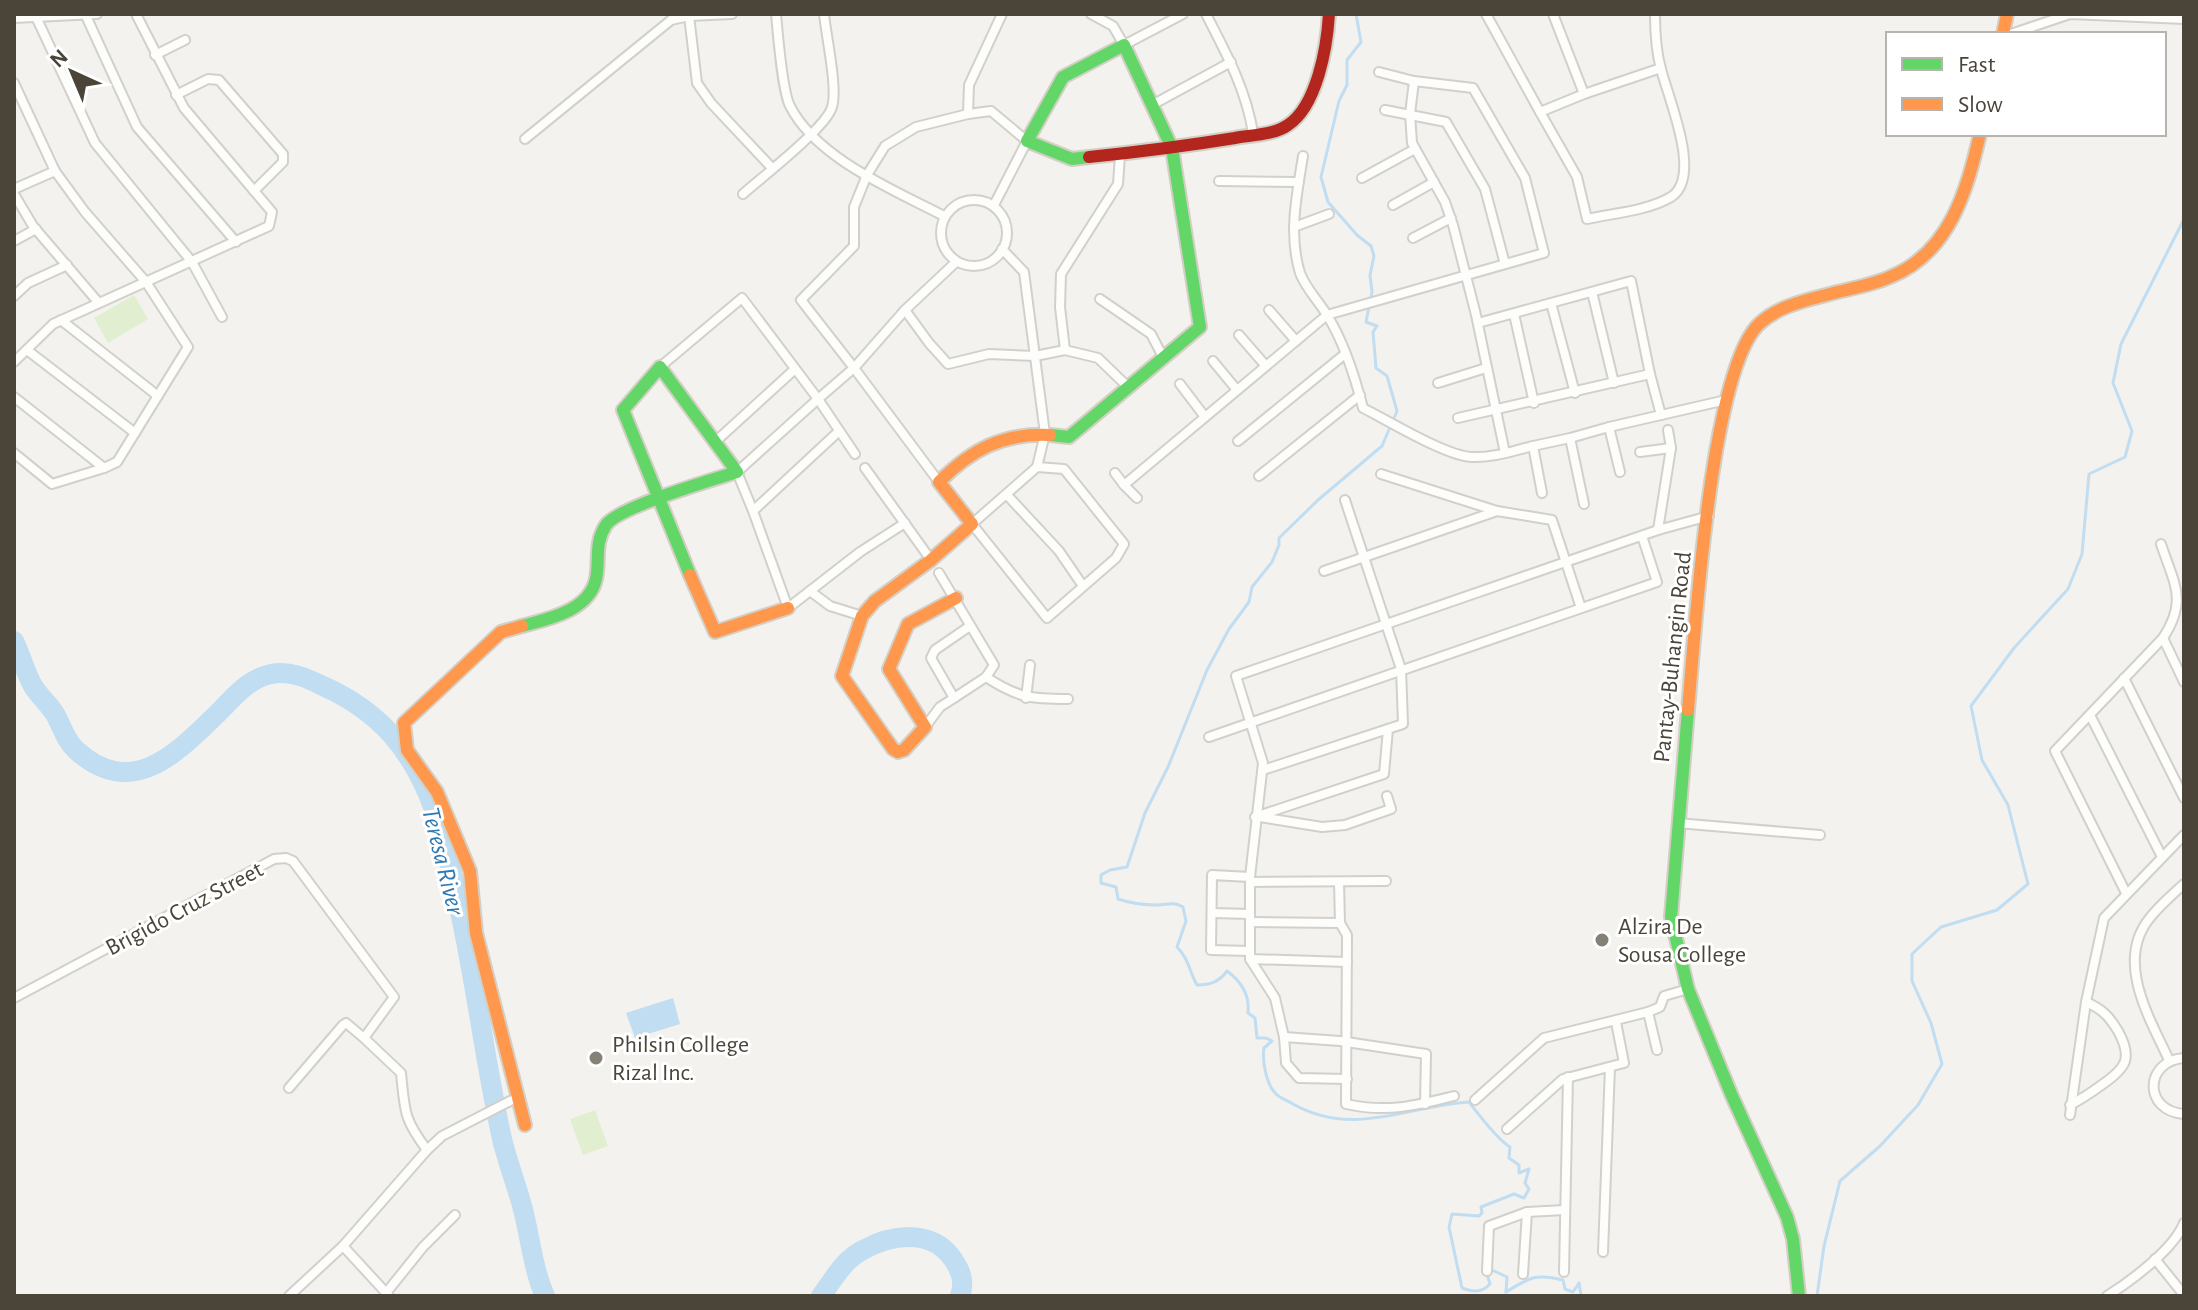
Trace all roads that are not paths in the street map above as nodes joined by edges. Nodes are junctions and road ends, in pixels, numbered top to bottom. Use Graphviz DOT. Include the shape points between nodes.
graph roads {
  1 [pos="97,14"];
  2 [pos="136,14"];
  3 [pos="732,14"];
  4 [pos="776,14"];
  5 [pos="824,14"];
  6 [pos="1002,14"];
  7 [pos="1091,14"];
  8 [pos="1183,14"];
  9 [pos="1206,14"];
  10 [pos="1329,14"];
  11 [pos="1486,14"];
  12 [pos="1553,14"];
  13 [pos="1655,14"];
  14 [pos="86,16"];
  15 [pos="689,16"];
  16 [pos="14,18"];
  17 [pos="37,19"];
  18 [pos="2184,19"];
  19 [pos="2017,32"];
  20 [pos="185,40"];
  21 [pos="1124,45"];
  22 [pos="155,55"];
  23 [pos="1231,62"];
  24 [pos="1661,68"];
  25 [pos="1379,72"];
  26 [pos="1414,81"];
  27 [pos="14,83"];
  28 [pos="1584,94"];
  29 [pos="176,95"];
  30 [pos="1152,105"];
  31 [pos="1385,110"];
  32 [pos="1540,112"];
  33 [pos="968,114"];
  34 [pos="1410,114"];
  35 [pos="1253,133"];
  36 [pos="809,136"];
  37 [pos="1980,136"];
  38 [pos="525,139"];
  39 [pos="1027,141"];
  40 [pos="1172,148"];
  41 [pos="1415,149"];
  42 [pos="1120,155"];
  43 [pos="1303,156"];
  44 [pos="772,168"];
  45 [pos="55,171"];
  46 [pos="867,175"];
  47 [pos="1362,178"];
  48 [pos="1219,181"];
  49 [pos="1299,182"];
  50 [pos="1434,182"];
  51 [pos="254,191"];
  52 [pos="14,192"];
  53 [pos="743,194"];
  54 [pos="994,205"];
  55 [pos="1393,205"];
  56 [pos="1329,214"];
  57 [pos="944,216"];
  58 [pos="1451,218"];
  59 [pos="1294,227"];
  60 [pos="36,229"];
  61 [pos="1413,238"];
  62 [pos="14,241"];
  63 [pos="236,242"];
  64 [pos="1002,249"];
  65 [pos="192,262"];
  66 [pos="956,262"];
  67 [pos="1505,264"];
  68 [pos="67,265"];
  69 [pos="1467,276"];
  70 [pos="146,282"];
  71 [pos="1592,292"];
  72 [pos="14,296"];
  73 [pos="1100,299"];
  74 [pos="98,302"];
  75 [pos="1551,303"];
  76 [pos="905,310"];
  77 [pos="1269,310"];
  78 [pos="1514,314"];
  79 [pos="1327,315"];
  80 [pos="222,317"];
  81 [pos="61,320"];
  82 [pos="1478,323"];
  83 [pos="1239,335"];
  84 [pos="1296,341"];
  85 [pos="27,350"];
  86 [pos="1065,350"];
  87 [pos="1345,354"];
  88 [pos="1035,356"];
  89 [pos="1163,357"];
  90 [pos="1213,361"];
  91 [pos="14,362"];
  92 [pos="1266,366"];
  93 [pos="660,367"];
  94 [pos="854,368"];
  95 [pos="1486,368"];
  96 [pos="795,369"];
  97 [pos="1650,374"];
  98 [pos="1438,383"];
  99 [pos="1614,383"];
  100 [pos="1180,384"];
  101 [pos="1128,387"];
  102 [pos="1237,390"];
  103 [pos="1575,393"];
  104 [pos="1360,395"];
  105 [pos="158,396"];
  106 [pos="14,397"];
  107 [pos="818,399"];
  108 [pos="1726,400"];
  109 [pos="1534,403"];
  110 [pos="1494,409"];
  111 [pos="1661,415"];
  112 [pos="1205,417"];
  113 [pos="1458,418"];
  114 [pos="1609,427"];
  115 [pos="1668,430"];
  116 [pos="838,432"];
  117 [pos="135,433"];
  118 [pos="1045,434"];
  119 [pos="1570,438"];
  120 [pos="1238,441"];
  121 [pos="715,442"];
  122 [pos="1533,446"];
  123 [pos="1671,448"];
  124 [pos="1640,452"];
  125 [pos="14,453"];
  126 [pos="1505,453"];
  127 [pos="855,454"];
  128 [pos="1037,467"];
  129 [pos="104,468"];
  130 [pos="865,468"];
  131 [pos="737,472"];
  132 [pos="1620,472"];
  133 [pos="1115,473"];
  134 [pos="1381,474"];
  135 [pos="1259,476"];
  136 [pos="939,482"];
  137 [pos="1124,485"];
  138 [pos="1542,493"];
  139 [pos="1007,495"];
  140 [pos="657,498"];
  141 [pos="1137,498"];
  142 [pos="1345,500"];
  143 [pos="1584,504"];
  144 [pos="753,511"];
  145 [pos="1497,511"];
  146 [pos="1709,516"];
  147 [pos="905,523"];
  148 [pos="972,524"];
  149 [pos="1658,530"];
  150 [pos="1642,536"];
  151 [pos="2161,544"];
  152 [pos="1364,557"];
  153 [pos="931,560"];
  154 [pos="1566,563"];
  155 [pos="1324,571"];
  156 [pos="939,573"];
  157 [pos="1083,586"];
  158 [pos="810,591"];
  159 [pos="956,598"];
  160 [pos="788,608"];
  161 [pos="1581,608"];
  162 [pos="862,616"];
  163 [pos="1386,625"];
  164 [pos="970,626"];
  165 [pos="2163,638"];
  166 [pos="1030,665"];
  167 [pos="1401,669"];
  168 [pos="986,677"];
  169 [pos="2124,678"];
  170 [pos="2184,682"];
  171 [pos="954,698"];
  172 [pos="1026,698"];
  173 [pos="1068,699"];
  174 [pos="2090,715"];
  175 [pos="1251,723"];
  176 [pos="925,727"];
  177 [pos="1388,729"];
  178 [pos="1209,737"];
  179 [pos="1263,770"];
  180 [pos="1387,796"];
  181 [pos="2184,798"];
  182 [pos="1255,817"];
  183 [pos="1677,823"];
  184 [pos="1820,835"];
  185 [pos="2184,835"];
  186 [pos="2162,857"];
  187 [pos="1250,879"];
  188 [pos="1386,881"];
  189 [pos="1339,882"];
  190 [pos="2184,884"];
  191 [pos="2126,893"];
  192 [pos="1212,913"];
  193 [pos="1250,918"];
  194 [pos="1340,923"];
  195 [pos="1250,955"];
  196 [pos="1347,962"];
  197 [pos="1688,989"];
  198 [pos="14,998"];
  199 [pos="2086,1002"];
  200 [pos="1648,1012"];
  201 [pos="1616,1022"];
  202 [pos="1284,1037"];
  203 [pos="364,1038"];
  204 [pos="1347,1042"];
  205 [pos="1657,1050"];
  206 [pos="2184,1058"];
  207 [pos="2169,1060"];
  208 [pos="1610,1067"];
  209 [pos="1568,1077"];
  210 [pos="1347,1079"];
  211 [pos="289,1088"];
  212 [pos="1454,1096"];
  213 [pos="513,1100"];
  214 [pos="1475,1100"];
  215 [pos="1425,1104"];
  216 [pos="2184,1114"];
  217 [pos="525,1125"];
  218 [pos="1507,1129"];
  219 [pos="427,1150"];
  220 [pos="1565,1210"];
  221 [pos="1527,1212"];
  222 [pos="455,1215"];
  223 [pos="2184,1223"];
  224 [pos="2182,1234"];
  225 [pos="343,1246"];
  226 [pos="1603,1252"];
  227 [pos="2155,1259"];
  228 [pos="1487,1271"];
  229 [pos="1564,1272"];
  230 [pos="1523,1274"];
  231 [pos="388,1294"];
  232 [pos="2112,1295"];
  233 [pos="2184,1295"];
  234 [pos="289,1296"];
  235 [pos="1799,1296"];
  1 -- 14 [label="street"];
  2 -- 22 [label="street"];
  3 -- 15 [label="street"];
  4 -- 36 [label="street" via="788,103"];
  5 -- 36 [label="street" via="834,95 832,109"];
  6 -- 33 [label="street" via="969,85"];
  7 -- 21 [label="street" via="1113,26"];
  8 -- 21 [label="street"];
  9 -- 23 [label="street"];
  10 -- 35 [label="street" via="1327,47 1305,109 1287,126"];
  11 -- 32 [label="street"];
  12 -- 28 [label="street"];
  13 -- 24 [label="street"];
  14 -- 17 [label="street"];
  14 -- 63 [label="street" via="137,127"];
  15 -- 38 [label="street" via="671,20"];
  15 -- 44 [label="street" via="697,83"];
  16 -- 17 [label="street"];
  17 -- 65 [label="street" via="95,143"];
  18 -- 19 [label="street" via="2070,14"];
  20 -- 22 [label="street"];
  21 -- 30 [label="street"];
  21 -- 39 [label="street" via="1063,77"];
  22 -- 29 [label="street"];
  23 -- 30 [label="street"];
  23 -- 35 [label="street" via="1248,103"];
  24 -- 28 [label="street"];
  24 -- 32 [label="street" via="1684,150 1684,176 1674,195 1654,205 1587,219 1577,177"];
  25 -- 26 [label="street"];
  26 -- 34 [label="street"];
  26 -- 67 [label="street" via="1473,88 1525,178 1544,253"];
  27 -- 45 [label="street"];
  28 -- 32 [label="street"];
  29 -- 51 [label="street"];
  29 -- 51 [label="street" via="208,79 219,80 283,154 283,162"];
  30 -- 40 [label="street"];
  31 -- 34 [label="street"];
  33 -- 39 [label="street" via="991,111"];
  33 -- 46 [label="street" via="916,127 885,146"];
  34 -- 41 [label="street"];
  34 -- 67 [label="street" via="1446,122 1485,189"];
  35 -- 40 [label="street"];
  36 -- 44 [label="street"];
  36 -- 46 [label="street"];
  37 -- 108 [label="street, Pantay-Buhangin Road" via="1960,205 1922,258 1889,278 1789,305 1760,323 1749,337"];
  39 -- 42 [label="street" via="1072,159"];
  39 -- 54 [label="street"];
  40 -- 42 [label="street"];
  40 -- 89 [label="street" via="1200,327"];
  41 -- 47 [label="street"];
  41 -- 50 [label="street"];
  42 -- 86 [label="street" via="1118,184 1061,274"];
  43 -- 49 [label="street"];
  44 -- 53 [label="street"];
  45 -- 52 [label="street"];
  45 -- 70 [label="street"];
  46 -- 57 [label="street"];
  46 -- 94 [label="street" via="854,207 854,246 801,300"];
  48 -- 49 [label="street"];
  49 -- 59 [label="street"];
  50 -- 55 [label="street"];
  50 -- 58 [label="street"];
  51 -- 63 [label="street" via="272,212 269,226"];
  52 -- 60 [label="street"];
  54 -- 57 [label="street" via="958,204"];
  54 -- 64 [label="street" via="1007,234"];
  56 -- 59 [label="street"];
  57 -- 66 [label="street" via="944,249"];
  58 -- 61 [label="street"];
  58 -- 69 [label="street"];
  59 -- 79 [label="street" via="1300,271"];
  60 -- 62 [label="street"];
  60 -- 68 [label="street"];
  63 -- 65 [label="street"];
  64 -- 66 [label="street" via="973,267"];
  64 -- 88 [label="street" via="1024,272"];
  65 -- 70 [label="street"];
  65 -- 80 [label="street"];
  66 -- 76 [label="street"];
  67 -- 69 [label="street"];
  68 -- 72 [label="street" via="28,283"];
  68 -- 74 [label="street"];
  69 -- 79 [label="street"];
  69 -- 82 [label="street"];
  70 -- 74 [label="street"];
  70 -- 105 [label="street" via="188,347"];
  71 -- 75 [label="street"];
  71 -- 97 [label="street" via="1631,281"];
  71 -- 99 [label="street"];
  73 -- 89 [label="street" via="1151,334"];
  74 -- 81 [label="street"];
  75 -- 78 [label="street"];
  75 -- 103 [label="street"];
  76 -- 88 [label="street" via="948,364 989,354"];
  76 -- 94 [label="street"];
  77 -- 84 [label="street"];
  78 -- 82 [label="street"];
  78 -- 109 [label="street"];
  79 -- 84 [label="street"];
  79 -- 87 [label="street"];
  81 -- 85 [label="street"];
  81 -- 105 [label="street"];
  82 -- 95 [label="street"];
  83 -- 92 [label="street"];
  84 -- 92 [label="street"];
  85 -- 91 [label="street"];
  85 -- 117 [label="street"];
  86 -- 88 [label="street"];
  86 -- 101 [label="street" via="1098,358"];
  87 -- 104 [label="street"];
  87 -- 120 [label="street"];
  88 -- 118 [label="street"];
  89 -- 101 [label="street"];
  90 -- 102 [label="street"];
  92 -- 102 [label="street"];
  93 -- 96 [label="street" via="742,298"];
  93 -- 121 [label="street"];
  93 -- 140 [label="street" via="623,410"];
  94 -- 107 [label="street"];
  94 -- 136 [label="street"];
  95 -- 98 [label="street"];
  95 -- 110 [label="street"];
  96 -- 107 [label="street"];
  96 -- 121 [label="street"];
  97 -- 99 [label="street"];
  97 -- 111 [label="street"];
  99 -- 103 [label="street"];
  100 -- 112 [label="street"];
  101 -- 118 [label="street" via="1069,437"];
  102 -- 112 [label="street"];
  103 -- 109 [label="street"];
  104 -- 126 [label="street" via="1363,408 1468,457"];
  104 -- 135 [label="street"];
  105 -- 117 [label="street"];
  106 -- 129 [label="street"];
  107 -- 116 [label="street"];
  107 -- 131 [label="street"];
  108 -- 111 [label="street"];
  108 -- 146 [label="street, Pantay-Buhangin Road"];
  109 -- 110 [label="street"];
  110 -- 113 [label="street"];
  110 -- 126 [label="street"];
  111 -- 114 [label="street"];
  112 -- 137 [label="street"];
  114 -- 119 [label="street"];
  114 -- 132 [label="street"];
  115 -- 123 [label="street"];
  116 -- 127 [label="street"];
  116 -- 144 [label="street"];
  117 -- 129 [label="street" via="117,462"];
  118 -- 128 [label="street"];
  118 -- 136 [label="street" via="995,440 962,457"];
  119 -- 122 [label="street"];
  119 -- 143 [label="street"];
  121 -- 131 [label="street"];
  122 -- 126 [label="street"];
  122 -- 138 [label="street"];
  123 -- 124 [label="street"];
  123 -- 149 [label="street"];
  125 -- 129 [label="street" via="52,484"];
  128 -- 139 [label="street"];
  128 -- 157 [label="street" via="1064,469 1124,544 1116,558"];
  130 -- 147 [label="street"];
  131 -- 140 [label="street"];
  131 -- 144 [label="street"];
  133 -- 137 [label="street"];
  134 -- 145 [label="street"];
  136 -- 148 [label="street"];
  137 -- 141 [label="street"];
  139 -- 148 [label="street"];
  139 -- 157 [label="street" via="1059,551"];
  140 -- 160 [label="street" via="715,632"];
  140 -- 213 [label="street" via="607,523 597,546 596,581 582,603 552,618 501,632 404,723 407,750 437,792 470,871 476,933"];
  142 -- 152 [label="street"];
  144 -- 160 [label="street"];
  145 -- 152 [label="street"];
  145 -- 154 [label="street" via="1552,520"];
  146 -- 149 [label="street"];
  146 -- 183 [label="street, Pantay-Buhangin Road"];
  147 -- 153 [label="street"];
  147 -- 158 [label="street"];
  148 -- 153 [label="street"];
  148 -- 157 [label="street" via="1047,618"];
  149 -- 150 [label="street"];
  150 -- 154 [label="street"];
  150 -- 161 [label="street" via="1657,582"];
  151 -- 165 [label="street" via="2179,603"];
  152 -- 155 [label="street"];
  152 -- 163 [label="street"];
  153 -- 162 [label="street"];
  154 -- 161 [label="street"];
  154 -- 163 [label="street"];
  156 -- 159 [label="street"];
  158 -- 160 [label="street"];
  158 -- 162 [label="street" via="830,606"];
  159 -- 164 [label="street"];
  159 -- 176 [label="street" via="908,624 889,669"];
  161 -- 167 [label="street"];
  162 -- 176 [label="street" via="842,676 893,749 904,750"];
  163 -- 167 [label="street"];
  163 -- 175 [label="street" via="1236,676"];
  164 -- 168 [label="street" via="994,665"];
  164 -- 171 [label="street" via="931,658"];
  165 -- 169 [label="street"];
  165 -- 170 [label="street"];
  166 -- 172 [label="street"];
  167 -- 175 [label="street"];
  167 -- 177 [label="street" via="1403,724"];
  168 -- 171 [label="street"];
  168 -- 172 [label="street"];
  169 -- 174 [label="street"];
  169 -- 181 [label="street"];
  171 -- 176 [label="street"];
  172 -- 173 [label="street"];
  174 -- 186 [label="street"];
  174 -- 191 [label="street" via="2055,751"];
  175 -- 178 [label="street"];
  175 -- 179 [label="street"];
  177 -- 179 [label="street"];
  177 -- 182 [label="street" via="1384,774"];
  179 -- 182 [label="street"];
  180 -- 182 [label="street" via="1391,809 1345,825 1322,827"];
  182 -- 187 [label="street"];
  183 -- 184 [label="street"];
  183 -- 197 [label="street, Pantay-Buhangin Road" via="1671,917"];
  185 -- 186 [label="street"];
  186 -- 191 [label="street"];
  187 -- 189 [label="street"];
  187 -- 192 [label="street" via="1212,875"];
  187 -- 193 [label="street"];
  188 -- 189 [label="street"];
  189 -- 194 [label="street"];
  190 -- 207 [label="street" via="2147,921 2136,948 2142,1001"];
  191 -- 199 [label="street" via="2104,918"];
  192 -- 193 [label="street"];
  192 -- 195 [label="street" via="1211,950"];
  193 -- 194 [label="street"];
  193 -- 195 [label="street"];
  194 -- 196 [label="street" via="1347,935"];
  195 -- 196 [label="street"];
  195 -- 202 [label="street" via="1275,998"];
  196 -- 204 [label="street"];
  197 -- 200 [label="street" via="1664,996 1660,1007"];
  197 -- 235 [label="street, Pantay-Buhangin Road" via="1787,1217"];
  198 -- 203 [label="street, Brigido Cruz Street" via="274,859 286,858 298,866 394,997"];
  199 -- 199 [label="street" via="2070,1110 2120,1072 2126,1061 2125,1043 2110,1018"];
  200 -- 201 [label="street"];
  200 -- 205 [label="street"];
  201 -- 208 [label="street" via="1624,1063"];
  201 -- 214 [label="street" via="1544,1038"];
  202 -- 204 [label="street"];
  202 -- 210 [label="street" via="1286,1063 1299,1078"];
  203 -- 211 [label="street" via="346,1023"];
  203 -- 219 [label="street" via="401,1073 409,1127"];
  204 -- 210 [label="street"];
  204 -- 215 [label="street" via="1426,1054"];
  206 -- 207 [label="street"];
  207 -- 216 [label="street" via="2154,1079 2155,1097 2167,1110"];
  208 -- 209 [label="street"];
  208 -- 226 [label="street"];
  209 -- 218 [label="street"];
  209 -- 220 [label="street"];
  210 -- 215 [label="street" via="1346,1104 1371,1110"];
  212 -- 215 [label="street"];
  213 -- 217 [label="street"];
  213 -- 219 [label="street" via="442,1136"];
  219 -- 225 [label="street"];
  220 -- 221 [label="street"];
  220 -- 229 [label="street"];
  221 -- 228 [label="street" via="1489,1226"];
  221 -- 230 [label="street"];
  222 -- 231 [label="street"];
  223 -- 224 [label="street"];
  224 -- 227 [label="street"];
  225 -- 231 [label="street"];
  225 -- 234 [label="street"];
  227 -- 232 [label="street"];
  227 -- 233 [label="street"];
}
